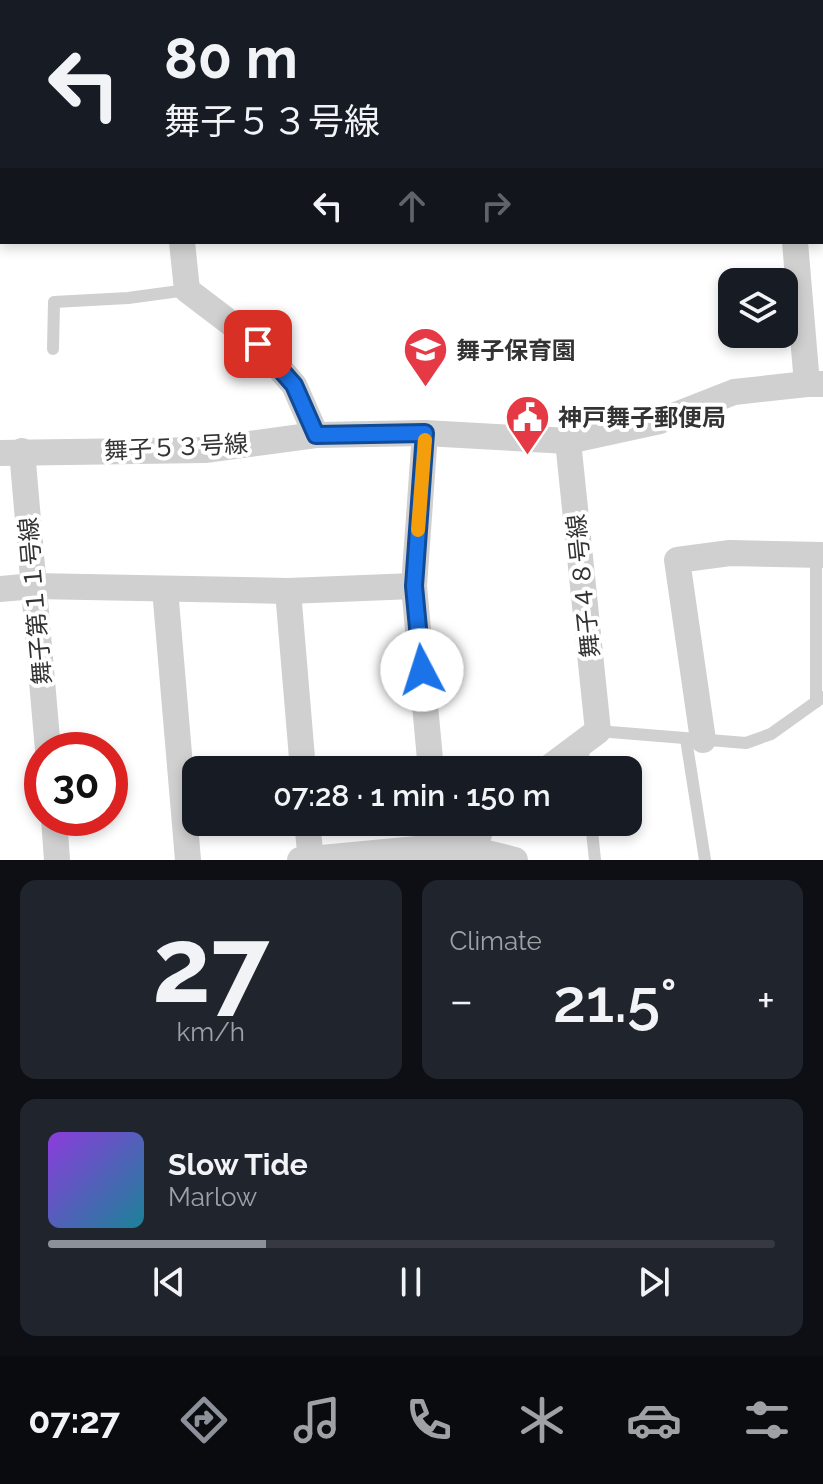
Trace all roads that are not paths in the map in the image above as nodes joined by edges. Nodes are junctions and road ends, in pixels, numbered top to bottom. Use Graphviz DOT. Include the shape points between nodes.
graph roads {
  1 [pos="182,244"];
  2 [pos="795,244"];
  3 [pos="187,290"];
  4 [pos="53,349"];
  5 [pos="815,384"];
  6 [pos="425,433"];
  7 [pos="316,435"];
  8 [pos="568,441"];
  9 [pos="11,452"];
  10 [pos="820,555"];
  11 [pos="34,586"];
  12 [pos="414,586"];
  13 [pos="0,589"];
  14 [pos="165,589"];
  15 [pos="288,591"];
  16 [pos="820,700"];
  17 [pos="46,732"];
  18 [pos="590,736"];
  19 [pos="694,740"];
  20 [pos="302,756"];
  21 [pos="430,756"];
  22 [pos="564,756"];
  23 [pos="587,756"];
  24 [pos="55,836"];
  25 [pos="308,836"];
  26 [pos="478,836"];
  27 [pos="592,836"];
  28 [pos="438,843"];
  29 [pos="475,850"];
  30 [pos="57,860"];
  31 [pos="188,860"];
  32 [pos="300,860"];
  33 [pos="311,860"];
  34 [pos="515,860"];
  35 [pos="595,860"];
  36 [pos="705,860"];
  1 -- 3 [label="street"];
  2 -- 5 [label="street"];
  3 -- 4 [label="lane" via="54,302"];
  3 -- 7 [label="street" via="258,344 294,385"];
  5 -- 8 [label="street, 舞子５３号線" via="734,392 660,421"];
  6 -- 7 [label="street, 舞子５３号線"];
  6 -- 8 [label="street, 舞子５３号線"];
  6 -- 12 [label="street"];
  7 -- 9 [label="street, 舞子５３号線" via="205,450"];
  8 -- 18 [label="street, 舞子４８号線"];
  9 -- 11 [label="street, 舞子第１１号線"];
  10 -- 16 [label="lane"];
  10 -- 19 [label="street" via="730,553 677,560"];
  11 -- 13 [label="street"];
  11 -- 14 [label="street"];
  11 -- 17 [label="street, 舞子第１１号線"];
  12 -- 15 [label="street"];
  12 -- 21 [label="street"];
  14 -- 15 [label="street"];
  14 -- 31 [label="street"];
  15 -- 20 [label="street"];
  16 -- 19 [label="lane" via="771,734 746,743"];
  18 -- 19 [label="lane"];
  18 -- 22 [label="street"];
  18 -- 23 [label="lane"];
  19 -- 36 [label="lane"];
  24 -- 30 [label="street"];
  25 -- 33 [label="street"];
  26 -- 29 [label="street"];
  27 -- 35 [label="lane"];
  28 -- 29 [label="street"];
  28 -- 33 [label="street"];
  29 -- 34 [label="street"];
  32 -- 33 [label="street"];
}
